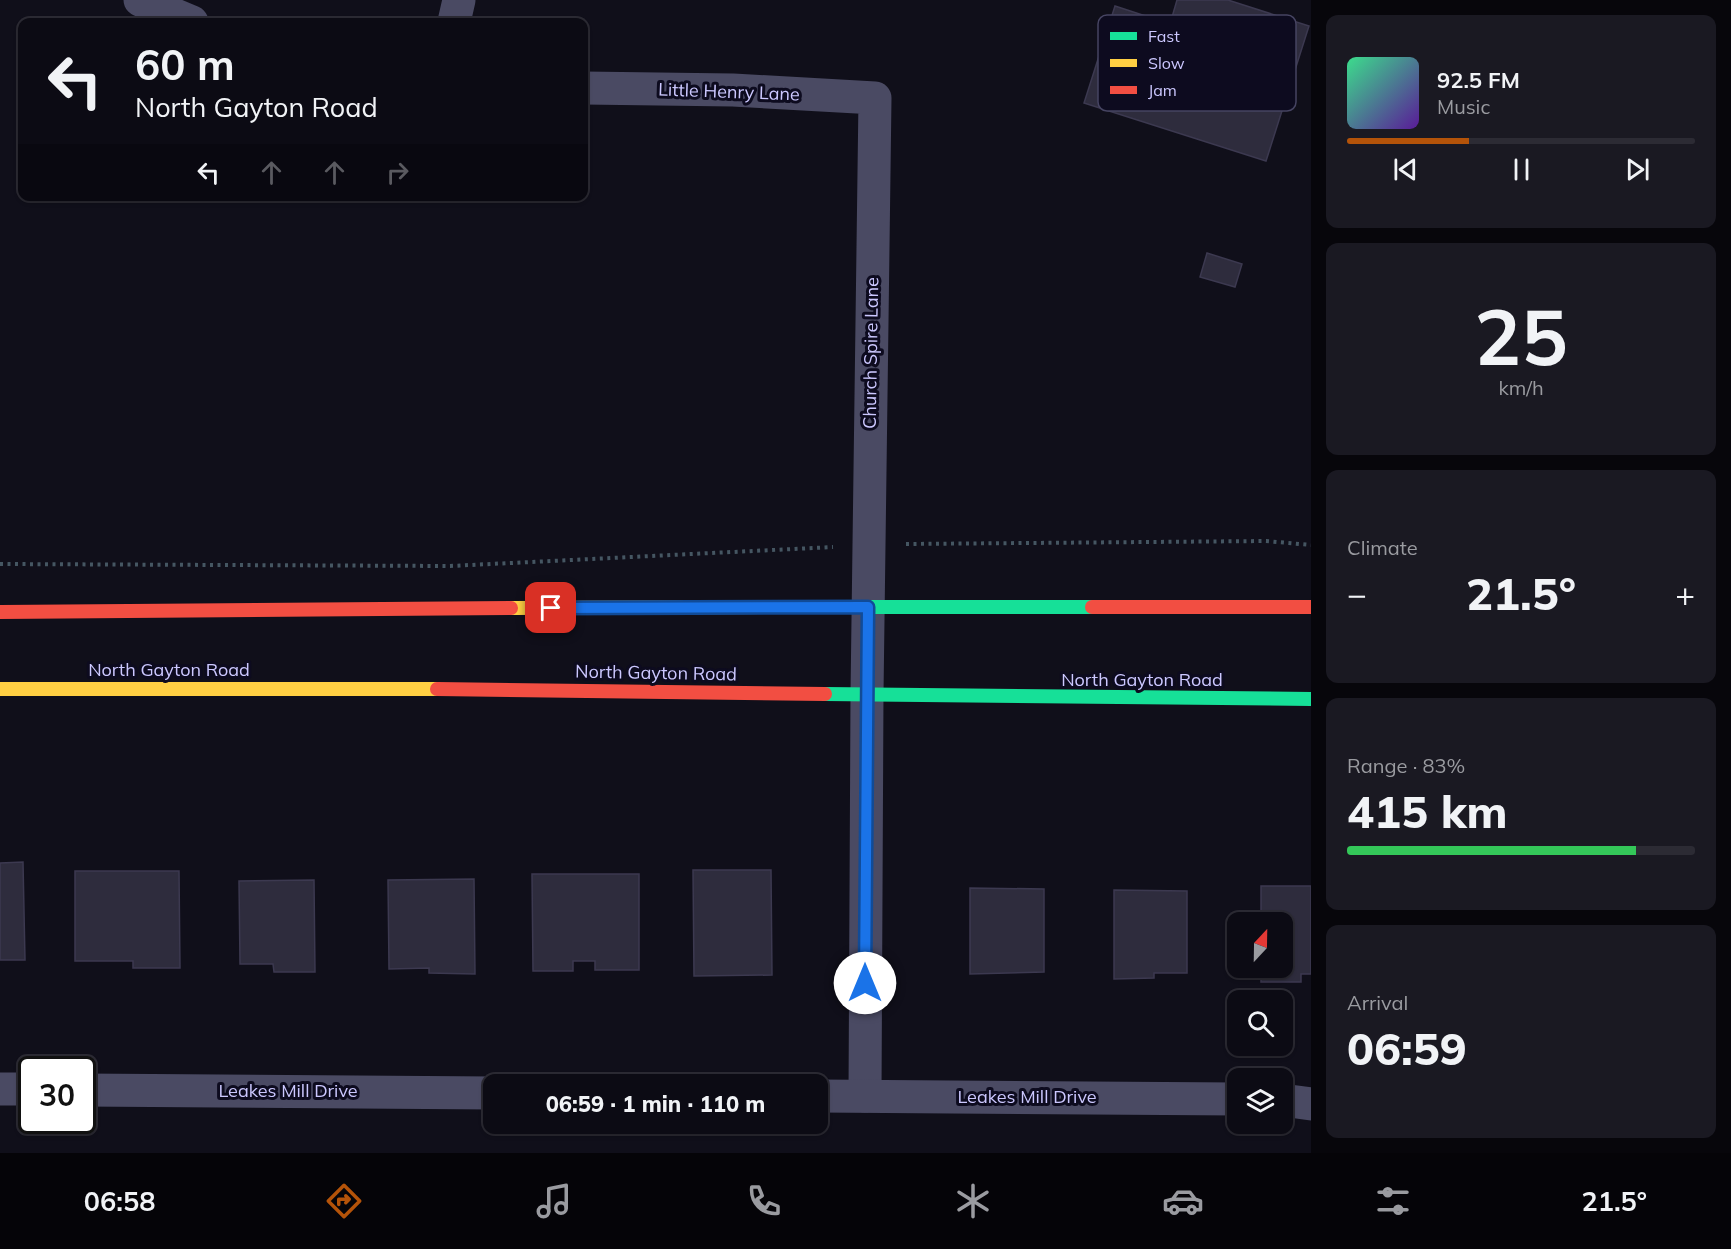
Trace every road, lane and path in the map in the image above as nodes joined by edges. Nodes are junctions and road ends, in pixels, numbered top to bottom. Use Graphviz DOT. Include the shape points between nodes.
graph roads {
  1 [pos="140,0"];
  2 [pos="459,0"];
  3 [pos="183,18"];
  4 [pos="455,18"];
  5 [pos="588,88"];
  6 [pos="875,98"];
  7 [pos="869,545"];
  8 [pos="1311,545"];
  9 [pos="0,564"];
  10 [pos="868,607"];
  11 [pos="1311,607"];
  12 [pos="0,612"];
  13 [pos="0,689"];
  14 [pos="867,694"];
  15 [pos="1311,699"];
  16 [pos="0,1089"];
  17 [pos="18,1089"];
  18 [pos="96,1090"];
  19 [pos="483,1093"];
  20 [pos="828,1096"];
  21 [pos="865,1096"];
  22 [pos="1227,1099"];
  23 [pos="1293,1102"];
  24 [pos="1311,1104"];
  1 -- 3 [label="street"];
  2 -- 4 [label="street"];
  5 -- 6 [label="street, Little Henry Lane" via="733,90"];
  6 -- 7 [label="street, Church Spire Lane"];
  7 -- 8 [label="path" via="1266,541"];
  7 -- 9 [label="path" via="450,566"];
  7 -- 10 [label="street, Church Spire Lane"];
  10 -- 11 [label="main road"];
  10 -- 12 [label="main road"];
  10 -- 14 [label="street, Church Spire Lane"];
  13 -- 14 [label="main road, North Gayton Road"];
  14 -- 15 [label="main road, North Gayton Road"];
  14 -- 21 [label="street, Church Spire Lane"];
  16 -- 17 [label="street"];
  18 -- 19 [label="street, Leakes Mill Drive"];
  20 -- 21 [label="street, Leakes Mill Drive"];
  21 -- 22 [label="street, Leakes Mill Drive"];
  23 -- 24 [label="street"];
}
